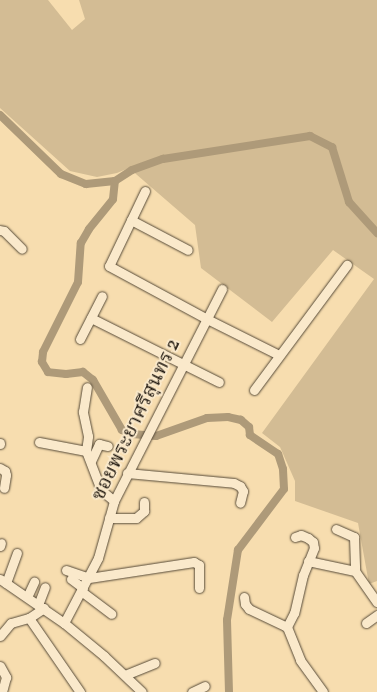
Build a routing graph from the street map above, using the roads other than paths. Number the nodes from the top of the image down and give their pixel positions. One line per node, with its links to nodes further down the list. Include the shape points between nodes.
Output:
1 (144, 191): 2 (street)
2 (131, 220): 5 (street); 10 (street, via 109,266)
3 (0, 230): 4 (street)
4 (22, 249)
5 (188, 250)
6 (347, 266): 12 (street)
7 (222, 289): 10 (street, ซอยพระยาศรีสุนทร 2)
8 (102, 296): 9 (street)
9 (92, 318): 11 (street); 13 (street)
10 (207, 319): 12 (street); 13 (street, ซอยพระยาศรีสุนทร 2)
11 (80, 339)
12 (279, 355): 16 (street)
13 (184, 364): 14 (street); 22 (street, ซอยพระยาศรีสุนทร 2)
14 (219, 382)
15 (87, 387): 19 (street, via 83,412 88,436)
16 (254, 390)
17 (39, 442): 19 (street)
18 (108, 446): 20 (street, via 99,444)
19 (86, 451): 20 (street)
20 (91, 460): 24 (street, via 101,490)
21 (0, 468): 23 (street, via 6,475)
22 (128, 473): 24 (street, ซอยพระยาศรีสุนทร 2); 26 (street, via 234,483 243,491)
23 (4, 488)
24 (114, 501): 27 (street, ซอยพระยาศรีสุนทร 2)
25 (144, 502): 27 (street, via 144,511 136,518)
26 (240, 503)
27 (109, 518): 34 (street, ซอยพระยาศรีสุนทร 2)
28 (336, 529): 33 (street, via 354,537)
29 (295, 537): 31 (street, via 301,535 313,542)
30 (17, 553): 36 (street)
31 (308, 561): 33 (street); 50 (street)
32 (66, 570): 34 (street)
33 (355, 571): 43 (street)
34 (89, 578): 39 (street, via 194,562 199,565); 40 (street, ซอยพระยาศรีสุนทร 2)
35 (71, 579): 40 (street)
36 (3, 581): 41 (street)
37 (34, 582): 41 (street)
38 (45, 587): 44 (street)
39 (198, 588)
40 (82, 589): 45 (street); 48 (street, ซอยพระยาศรีสุนทร 2)
41 (27, 597): 44 (street)
42 (244, 597): 50 (street, via 249,609)
43 (377, 602)
44 (41, 606): 47 (street); 48 (street)
45 (111, 614)
46 (377, 615): 49 (street)
47 (29, 618): 51 (street, via 11,623); 57 (street)
48 (64, 623): 54 (street)
49 (366, 623)
50 (287, 628): 60 (street, via 300,660)
51 (0, 636)
52 (155, 663): 54 (street)
53 (0, 666): 56 (street, via 6,677)
54 (125, 675): 58 (street)
55 (205, 686): 59 (street)
56 (2, 692)
57 (80, 692)
58 (142, 692)
59 (192, 692)
60 (323, 692)

